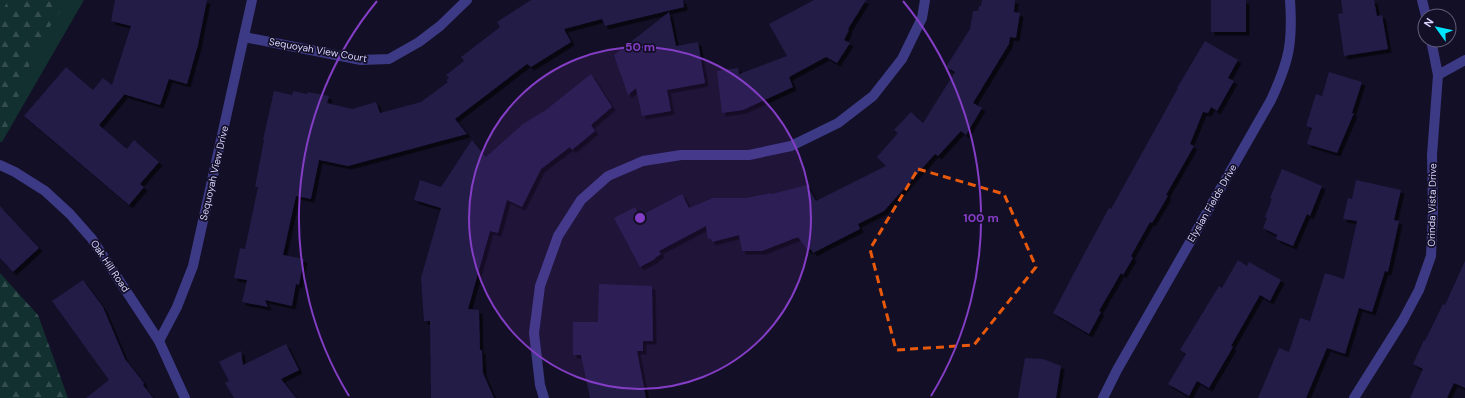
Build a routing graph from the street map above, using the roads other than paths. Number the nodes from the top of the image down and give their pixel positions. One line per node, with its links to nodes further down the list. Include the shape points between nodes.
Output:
1 (252, 0): 5 (street, Sequoyah View Drive)
2 (467, 0): 5 (street, Sequoyah View Court, via 419,42 389,59 361,60)
3 (925, 0): 12 (street, via 922,18 902,59 873,96 838,123 791,146 749,155 681,155 642,161 608,176 581,200 558,236 540,286 534,333)
4 (1290, 0): 13 (street, Elysian Fields Drive, via 1290,52 1283,75)
5 (244, 37): 10 (street, Sequoyah View Drive, via 193,266 177,307)
6 (1433, 48): 8 (street, Orinda Vista Drive)
7 (1465, 60): 8 (street)
8 (1438, 75): 14 (street, Orinda Vista Drive, via 1432,155 1431,256 1419,290 1403,320)
9 (0, 165): 10 (street, Oak Hill Road, via 45,191 92,238)
10 (159, 341): 11 (street, Oak Hill Road)
11 (185, 398)
12 (544, 398)
13 (1103, 398)
14 (1354, 398)

